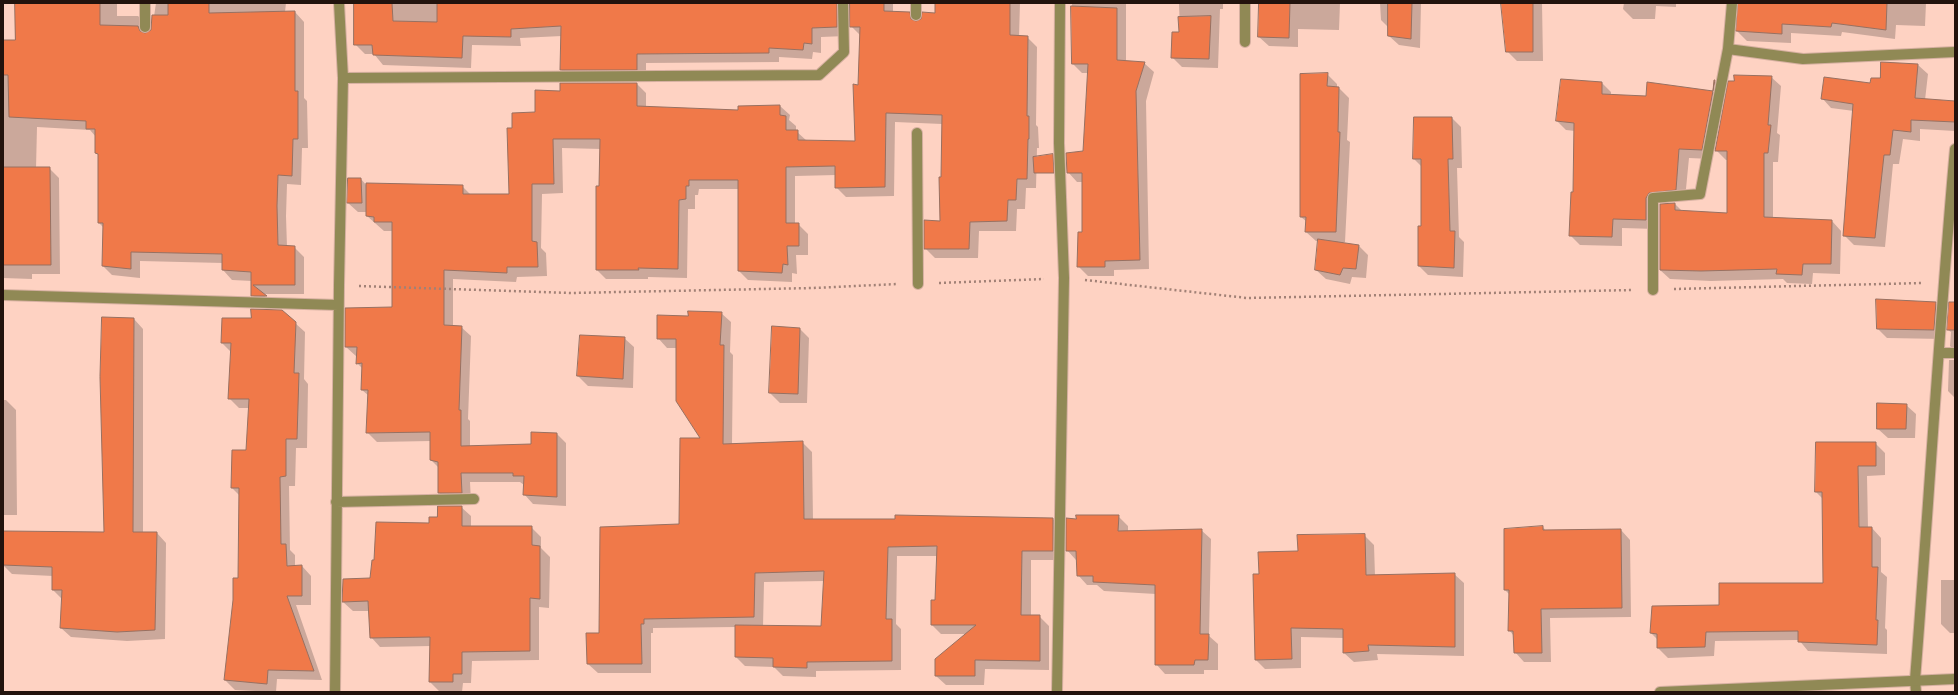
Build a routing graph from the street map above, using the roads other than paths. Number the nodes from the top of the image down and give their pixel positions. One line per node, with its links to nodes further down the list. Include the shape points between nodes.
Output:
1 (145, 3): 9 (street)
2 (339, 3): 13 (street)
3 (843, 3): 13 (street, via 844,52 819,74)
4 (916, 3): 8 (street)
5 (1060, 3): 27 (street, via 1059,143 1064,278)
6 (1245, 3): 10 (street)
7 (1732, 3): 11 (street)
8 (916, 15)
9 (145, 27)
10 (1245, 42)
11 (1728, 49): 12 (street, via 1802,59); 17 (street, via 1700,194 1653,198)
12 (1955, 52)
13 (343, 78): 19 (street)
14 (917, 133): 16 (street)
15 (1955, 148): 20 (street)
16 (918, 284)
17 (1653, 290)
18 (3, 296): 19 (street)
19 (338, 305): 23 (street)
20 (1939, 353): 21 (street); 25 (street)
21 (1955, 353)
22 (474, 499): 23 (street)
23 (336, 502): 26 (street)
24 (1955, 679): 25 (street)
25 (1915, 680): 28 (street); 29 (street)
26 (335, 692)
27 (1057, 692)
28 (1660, 692)
29 (1916, 692)

